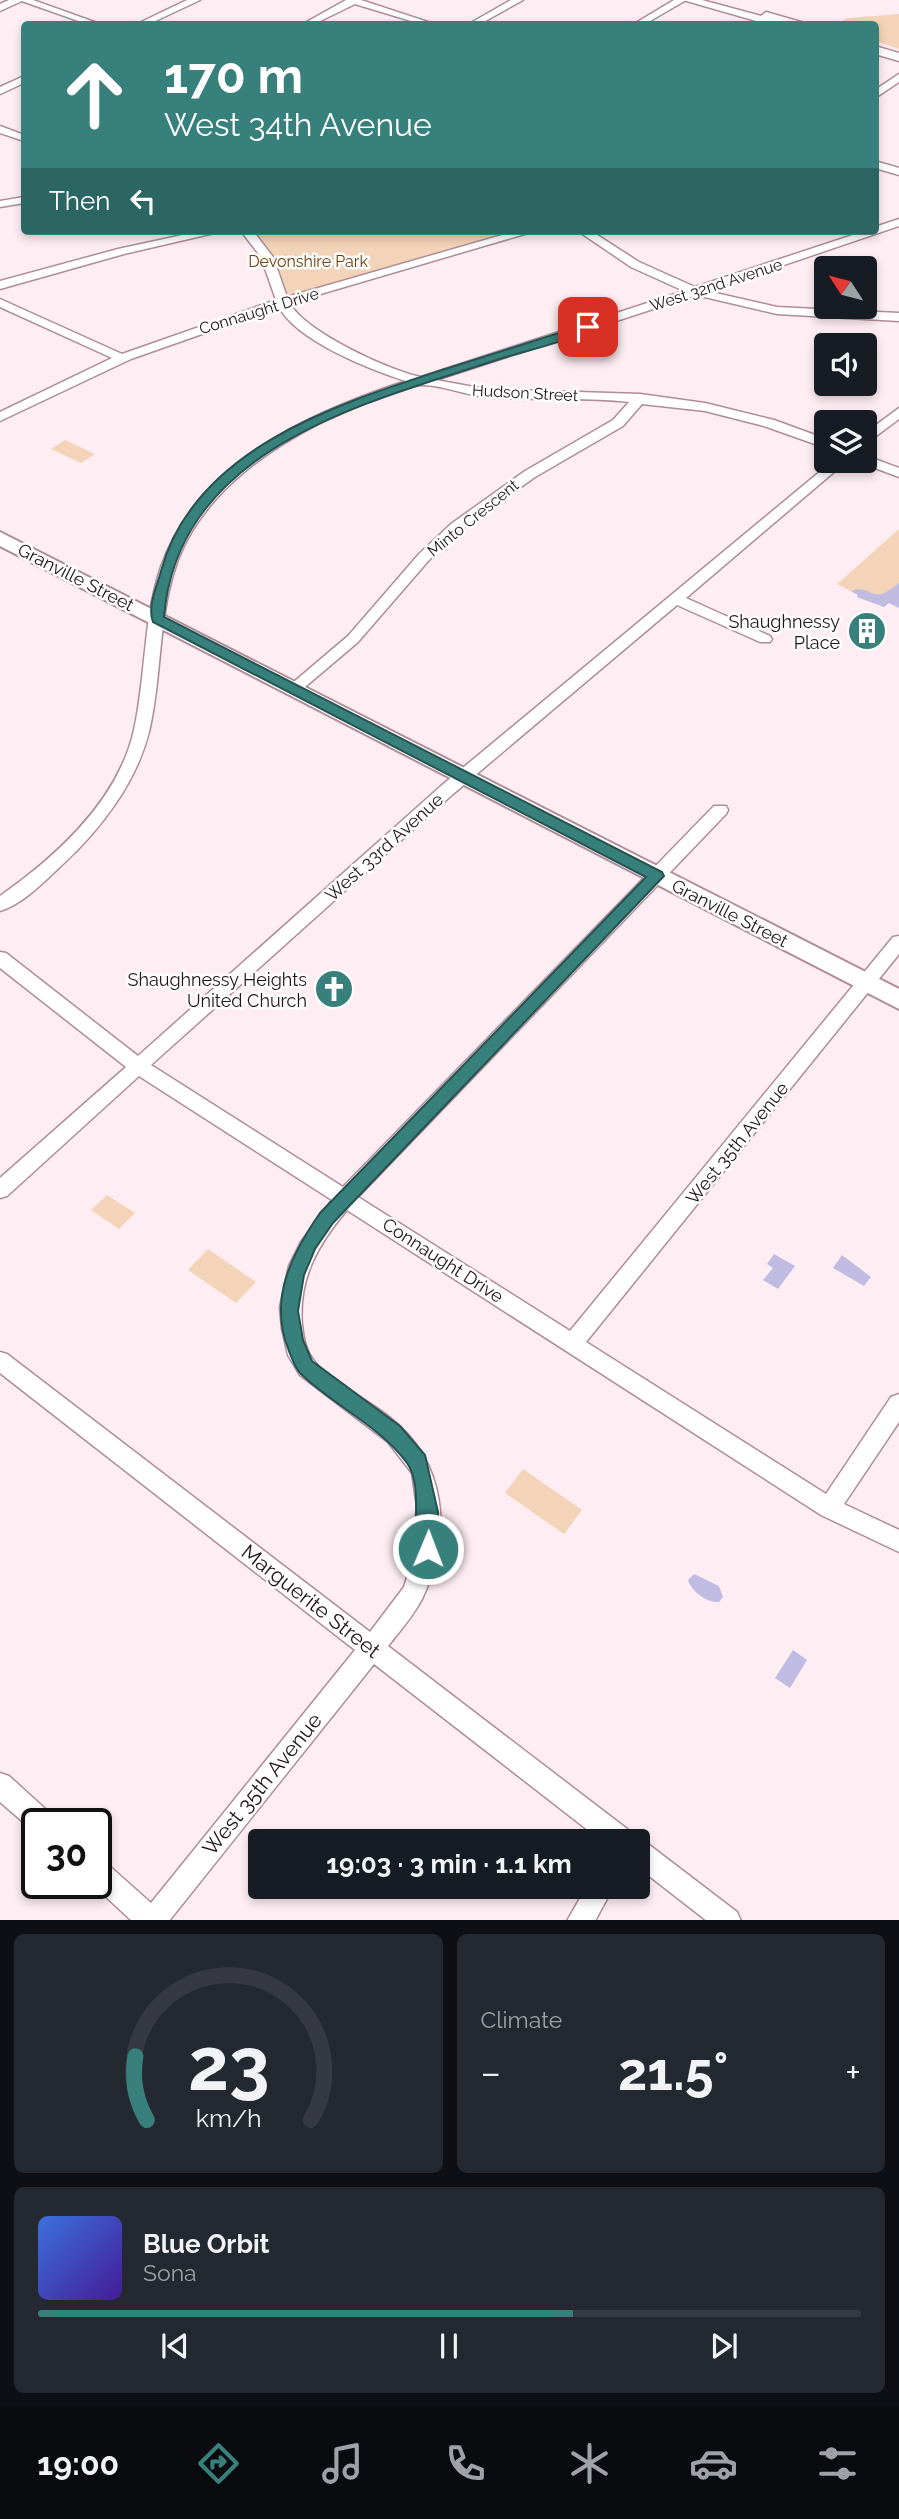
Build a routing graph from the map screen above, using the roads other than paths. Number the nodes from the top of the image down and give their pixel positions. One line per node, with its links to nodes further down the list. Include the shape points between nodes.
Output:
1 (18, 0): 9 (main road)
2 (24, 0): 10 (street)
3 (195, 0): 11 (street)
4 (354, 0): 12 (street); 13 (street)
5 (519, 0): 14 (street)
6 (681, 0): 15 (street)
7 (689, 0): 16 (main road)
8 (714, 0): 17 (main road)
9 (0, 8)
10 (86, 21)
11 (149, 21)
12 (314, 21)
13 (420, 21)
14 (480, 21)
15 (644, 21)
16 (767, 21)
17 (788, 21)
18 (879, 51): 19 (main road)
19 (899, 57)
20 (899, 77): 23 (street)
21 (21, 80): 22 (street)
22 (0, 91)
23 (879, 92)
24 (0, 129): 25 (street)
25 (21, 137)
26 (879, 165): 27 (street)
27 (899, 172)
28 (21, 200): 29 (street)
29 (0, 204)
30 (899, 222): 31 (street, West 32nd Avenue)
31 (879, 230)
32 (198, 235): 37 (street)
33 (250, 235): 40 (street, Hudson Street, via 267,257)
34 (515, 235): 40 (street, Connaught Drive)
35 (590, 235): 38 (street, via 636,267)
36 (865, 235): 38 (street, West 32nd Avenue)
37 (0, 285)
38 (696, 292): 41 (street, via 774,310); 43 (street, West 32nd Avenue)
39 (0, 303): 42 (street)
40 (283, 303): 42 (street, Connaught Drive); 43 (street, Hudson Street, via 315,335 337,348)
41 (899, 317)
42 (120, 358): 46 (street, Connaught Drive)
43 (423, 381): 44 (street, Hudson Street, via 485,393); 54 (street, West 32nd Avenue, via 315,420 266,448 224,480 181,535)
44 (640, 398): 48 (street, Hudson Street, via 715,409); 56 (street, Minto Crescent, via 618,422 530,474 456,527 353,639)
45 (899, 412): 47 (street)
46 (0, 417)
47 (877, 430)
48 (814, 440)
49 (877, 464): 51 (street)
50 (826, 473): 53 (street, West 33rd Avenue)
51 (899, 473)
52 (0, 538): 54 (highway, Granville Street)
53 (676, 599): 55 (street); 57 (street, West 33rd Avenue)
54 (158, 619): 56 (highway, Granville Street); 60 (street, West 32nd Avenue, via 141,734 123,777 92,826 34,881)
55 (765, 639)
56 (294, 689): 57 (highway, Granville Street)
57 (463, 776): 59 (highway, Granville Street); 65 (street, West 33rd Avenue)
58 (720, 810): 59 (street, West 35th Avenue)
59 (657, 876): 63 (highway, Granville Street); 67 (street, West 35th Avenue)
60 (0, 905)
61 (899, 942): 63 (street, West 35th Avenue)
62 (0, 958): 65 (street, Connaught Drive)
63 (867, 983): 64 (highway, Granville Street); 68 (street, West 35th Avenue)
64 (899, 1000)
65 (138, 1066): 66 (street, West 33rd Avenue); 67 (street, Connaught Drive)
66 (0, 1190)
67 (346, 1197): 68 (street, Connaught Drive); 73 (street, West 35th Avenue, via 326,1218 294,1275 289,1311 294,1340 305,1367 394,1433 418,1462 428,1512 428,1549 415,1589)
68 (573, 1343): 71 (street, Connaught Drive)
69 (0, 1361): 73 (street, Marguerite Street)
70 (899, 1404): 71 (street)
71 (829, 1508): 72 (street, Connaught Drive)
72 (899, 1541)
73 (371, 1648): 76 (street, Marguerite Street); 80 (street, West 35th Avenue)
74 (0, 1785): 75 (street)
75 (25, 1808)
76 (606, 1829)
77 (650, 1861): 82 (street)
78 (112, 1885): 80 (street)
79 (594, 1899): 81 (street)
80 (152, 1920)
81 (580, 1920)
82 (728, 1920)

